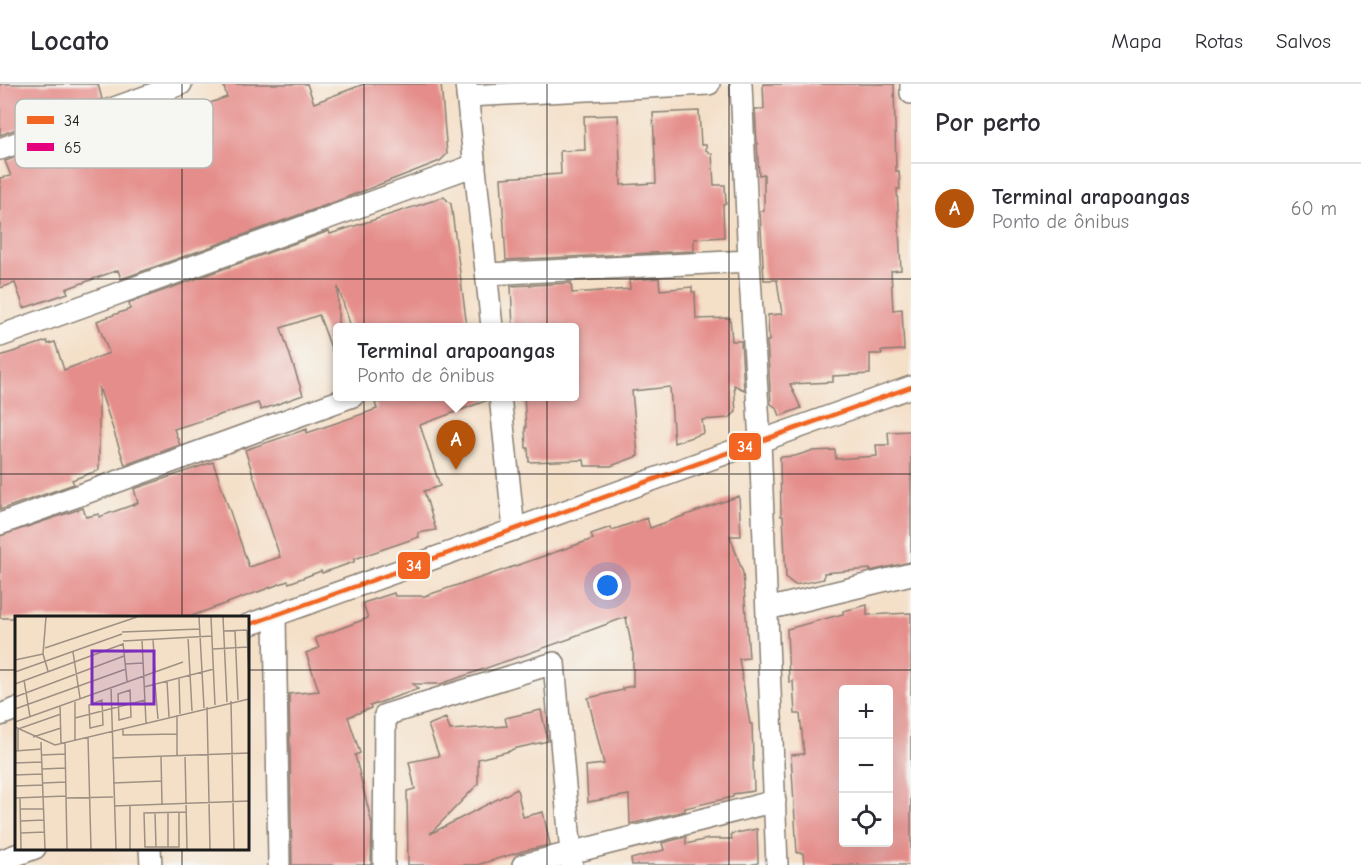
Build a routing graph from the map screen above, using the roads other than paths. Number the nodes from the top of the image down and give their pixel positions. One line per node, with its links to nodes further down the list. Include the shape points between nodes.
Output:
1 (181, 84): 7 (street)
2 (709, 84): 5 (street)
3 (741, 84): 11 (street)
4 (910, 84): 6 (street)
5 (467, 90): 10 (street)
6 (911, 93)
7 (139, 99)
8 (15, 144): 9 (street)
9 (0, 149)
10 (475, 165): 12 (street); 14 (street)
11 (749, 261): 12 (street); 18 (street)
12 (487, 274): 13 (street)
13 (492, 323)
14 (0, 336)
15 (911, 387): 18 (street)
16 (338, 401): 19 (street)
17 (501, 401): 20 (street)
18 (760, 441): 20 (street); 22 (street)
19 (0, 524)
20 (514, 530): 23 (street)
21 (911, 574): 22 (street)
22 (767, 609): 27 (street)
23 (275, 616): 24 (street); 33 (street)
24 (249, 626)
25 (15, 709): 26 (street)
26 (0, 714)
27 (775, 801): 30 (street); 36 (street)
28 (32, 850): 31 (street)
29 (150, 850): 32 (street)
30 (572, 859): 34 (street, via 554,663 385,716); 35 (street)
31 (0, 861)
32 (151, 865)
33 (279, 865)
34 (384, 865)
35 (523, 865)
36 (777, 865)

